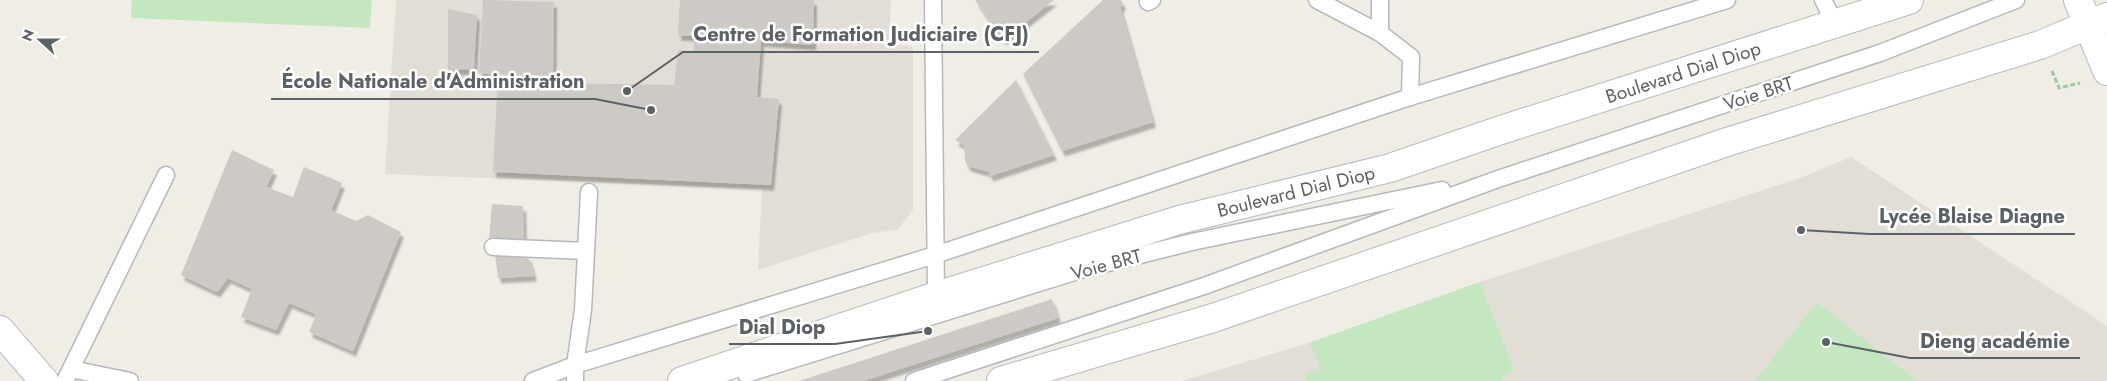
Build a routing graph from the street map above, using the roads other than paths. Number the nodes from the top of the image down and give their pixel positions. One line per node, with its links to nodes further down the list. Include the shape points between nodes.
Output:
1 (932, 0): 18 (lane)
2 (1317, 0): 10 (lane)
3 (1380, 0): 10 (lane)
4 (1727, 0): 12 (lane)
5 (1909, 0): 8 (main road, Boulevard Dial Diop)
6 (2016, 0): 14 (lane, Voie BRT, via 1880,53)
7 (2078, 0): 9 (main road)
8 (1829, 11): 19 (main road, Boulevard Dial Diop, via 1620,93 1390,168 1179,220)
9 (2098, 21): 11 (main road); 29 (main road, via 2040,45 1727,142 1213,318)
10 (1380, 33): 12 (lane, via 1411,56)
11 (2107, 71)
12 (1410, 98): 18 (lane)
13 (166, 175): 22 (lane)
14 (1498, 179): 27 (lane, Voie BRT, via 1192,242 1084,269); 28 (lane, Voie BRT, via 1195,289)
15 (589, 192): 17 (lane)
16 (493, 247): 17 (lane)
17 (586, 251): 21 (lane)
18 (935, 255): 19 (lane); 21 (lane)
19 (936, 296): 26 (main road, Boulevard Dial Diop)
20 (0, 330): 23 (main road)
21 (575, 373): 25 (lane)
22 (68, 375): 24 (lane)
23 (44, 381)
24 (130, 381)
25 (533, 381)
26 (682, 381)
27 (722, 381)
28 (914, 381)
29 (1000, 381)

